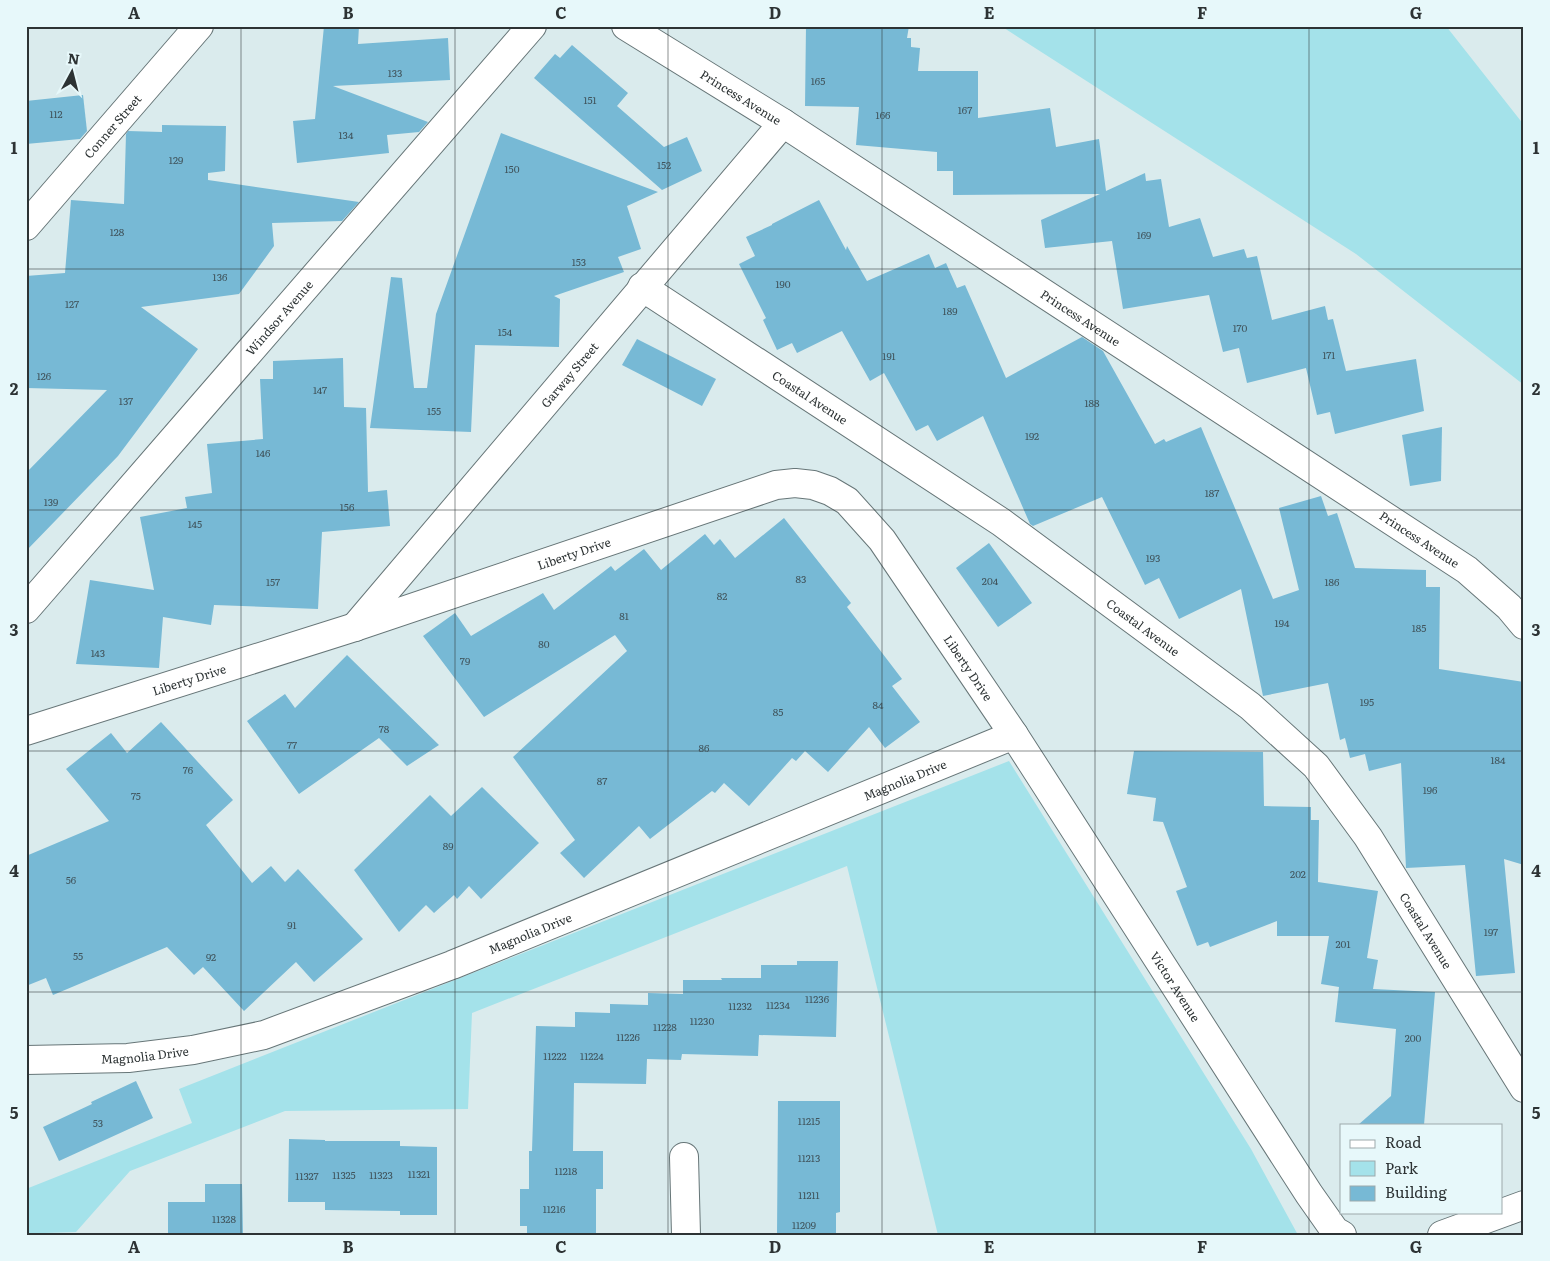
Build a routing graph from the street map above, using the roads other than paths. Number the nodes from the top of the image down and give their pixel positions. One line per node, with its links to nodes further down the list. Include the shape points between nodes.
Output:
1 (199, 26): 5 (street, Conner Street)
2 (532, 26): 7 (street, Windsor Avenue)
3 (626, 26): 4 (street, Princess Avenue)
4 (783, 123): 6 (street, Garway Street); 8 (street, Princess Avenue, via 1467,570 1509,607)
5 (26, 226)
6 (642, 287): 9 (street, Garway Street); 13 (street, Coastal Avenue, via 1001,522 1250,706 1316,766 1368,837)
7 (26, 609)
8 (1524, 625)
9 (355, 627): 10 (street, Liberty Drive); 11 (street, Liberty Drive, via 776,485 813,485 847,501 882,540)
10 (26, 731)
11 (1014, 735): 12 (street, Magnolia Drive, via 452,965 264,1035 193,1050 128,1058); 19 (street, Victor Avenue, via 1309,1194 1335,1231)
12 (26, 1060)
13 (1524, 1088)
14 (684, 1157): 18 (street)
15 (1524, 1205): 16 (street)
16 (1502, 1213)
17 (1499, 1214): 20 (street)
18 (686, 1235)
19 (1342, 1235)
20 (1442, 1235)

